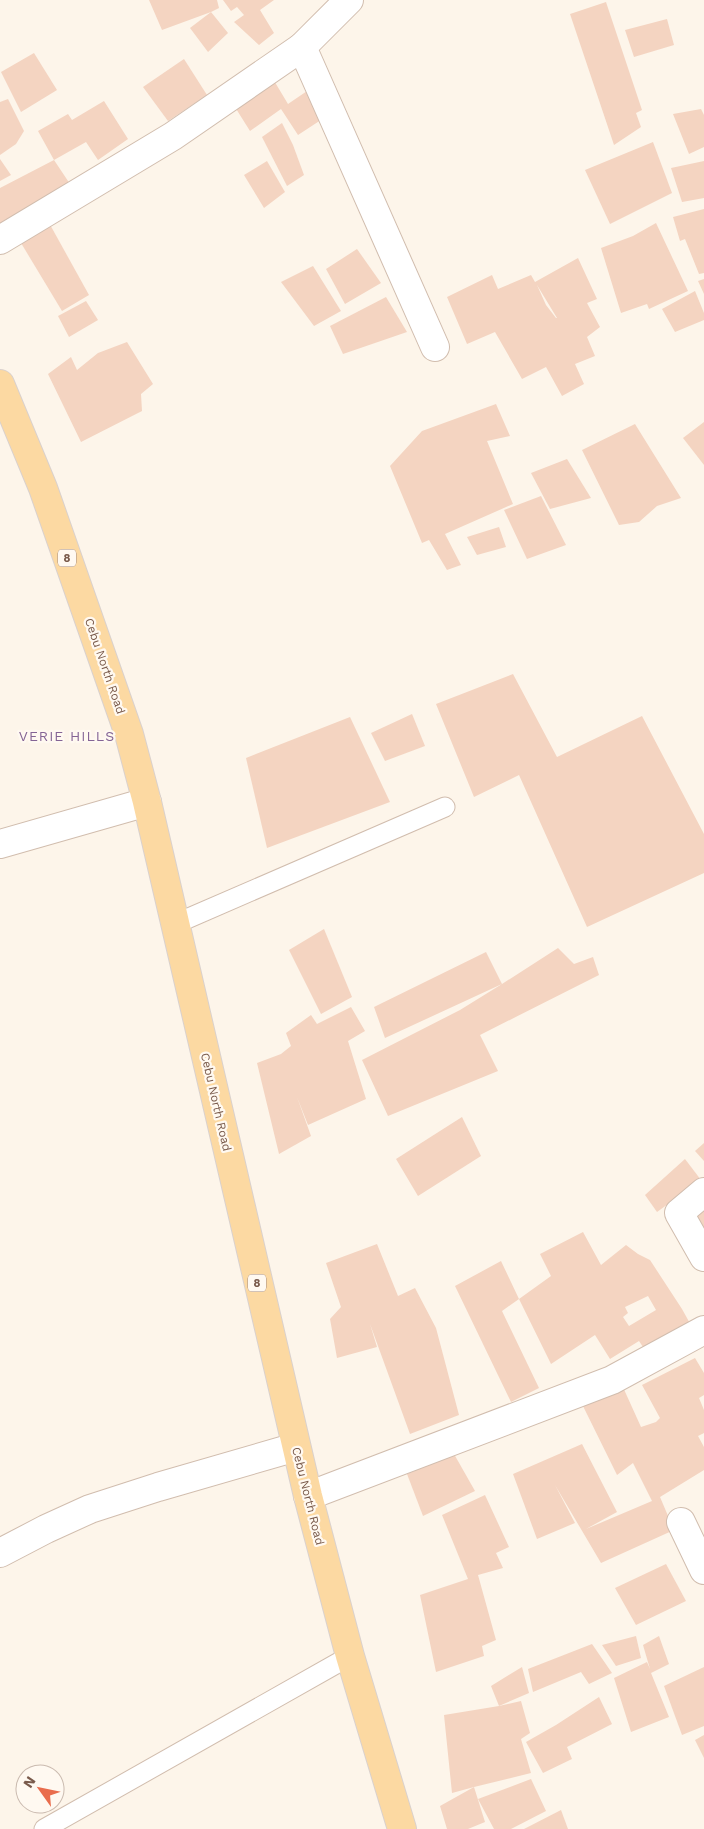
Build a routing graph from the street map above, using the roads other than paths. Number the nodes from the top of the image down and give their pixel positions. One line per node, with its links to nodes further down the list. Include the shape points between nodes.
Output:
1 (349, 0): 2 (street)
2 (302, 47): 3 (street, via 173,136); 4 (street)
3 (0, 240)
4 (435, 347)
5 (0, 384): 6 (main road, Cebu North Road / 8, via 43,488 129,734)
6 (147, 802): 8 (street); 9 (main road, Cebu North Road / 8)
7 (445, 806): 9 (lane)
8 (0, 844)
9 (175, 924): 13 (main road, Cebu North Road / 8)
10 (704, 1192): 11 (street, via 679,1213)
11 (704, 1257)
12 (704, 1330): 14 (street, via 612,1380)
13 (296, 1447): 14 (main road, Cebu North Road / 8); 16 (street, via 90,1509 46,1528)
14 (308, 1496): 18 (main road, Cebu North Road / 8)
15 (681, 1522): 17 (street)
16 (0, 1554)
17 (704, 1570)
18 (350, 1656): 19 (lane); 20 (main road, Cebu North Road / 8)
19 (44, 1829)
20 (402, 1829)

